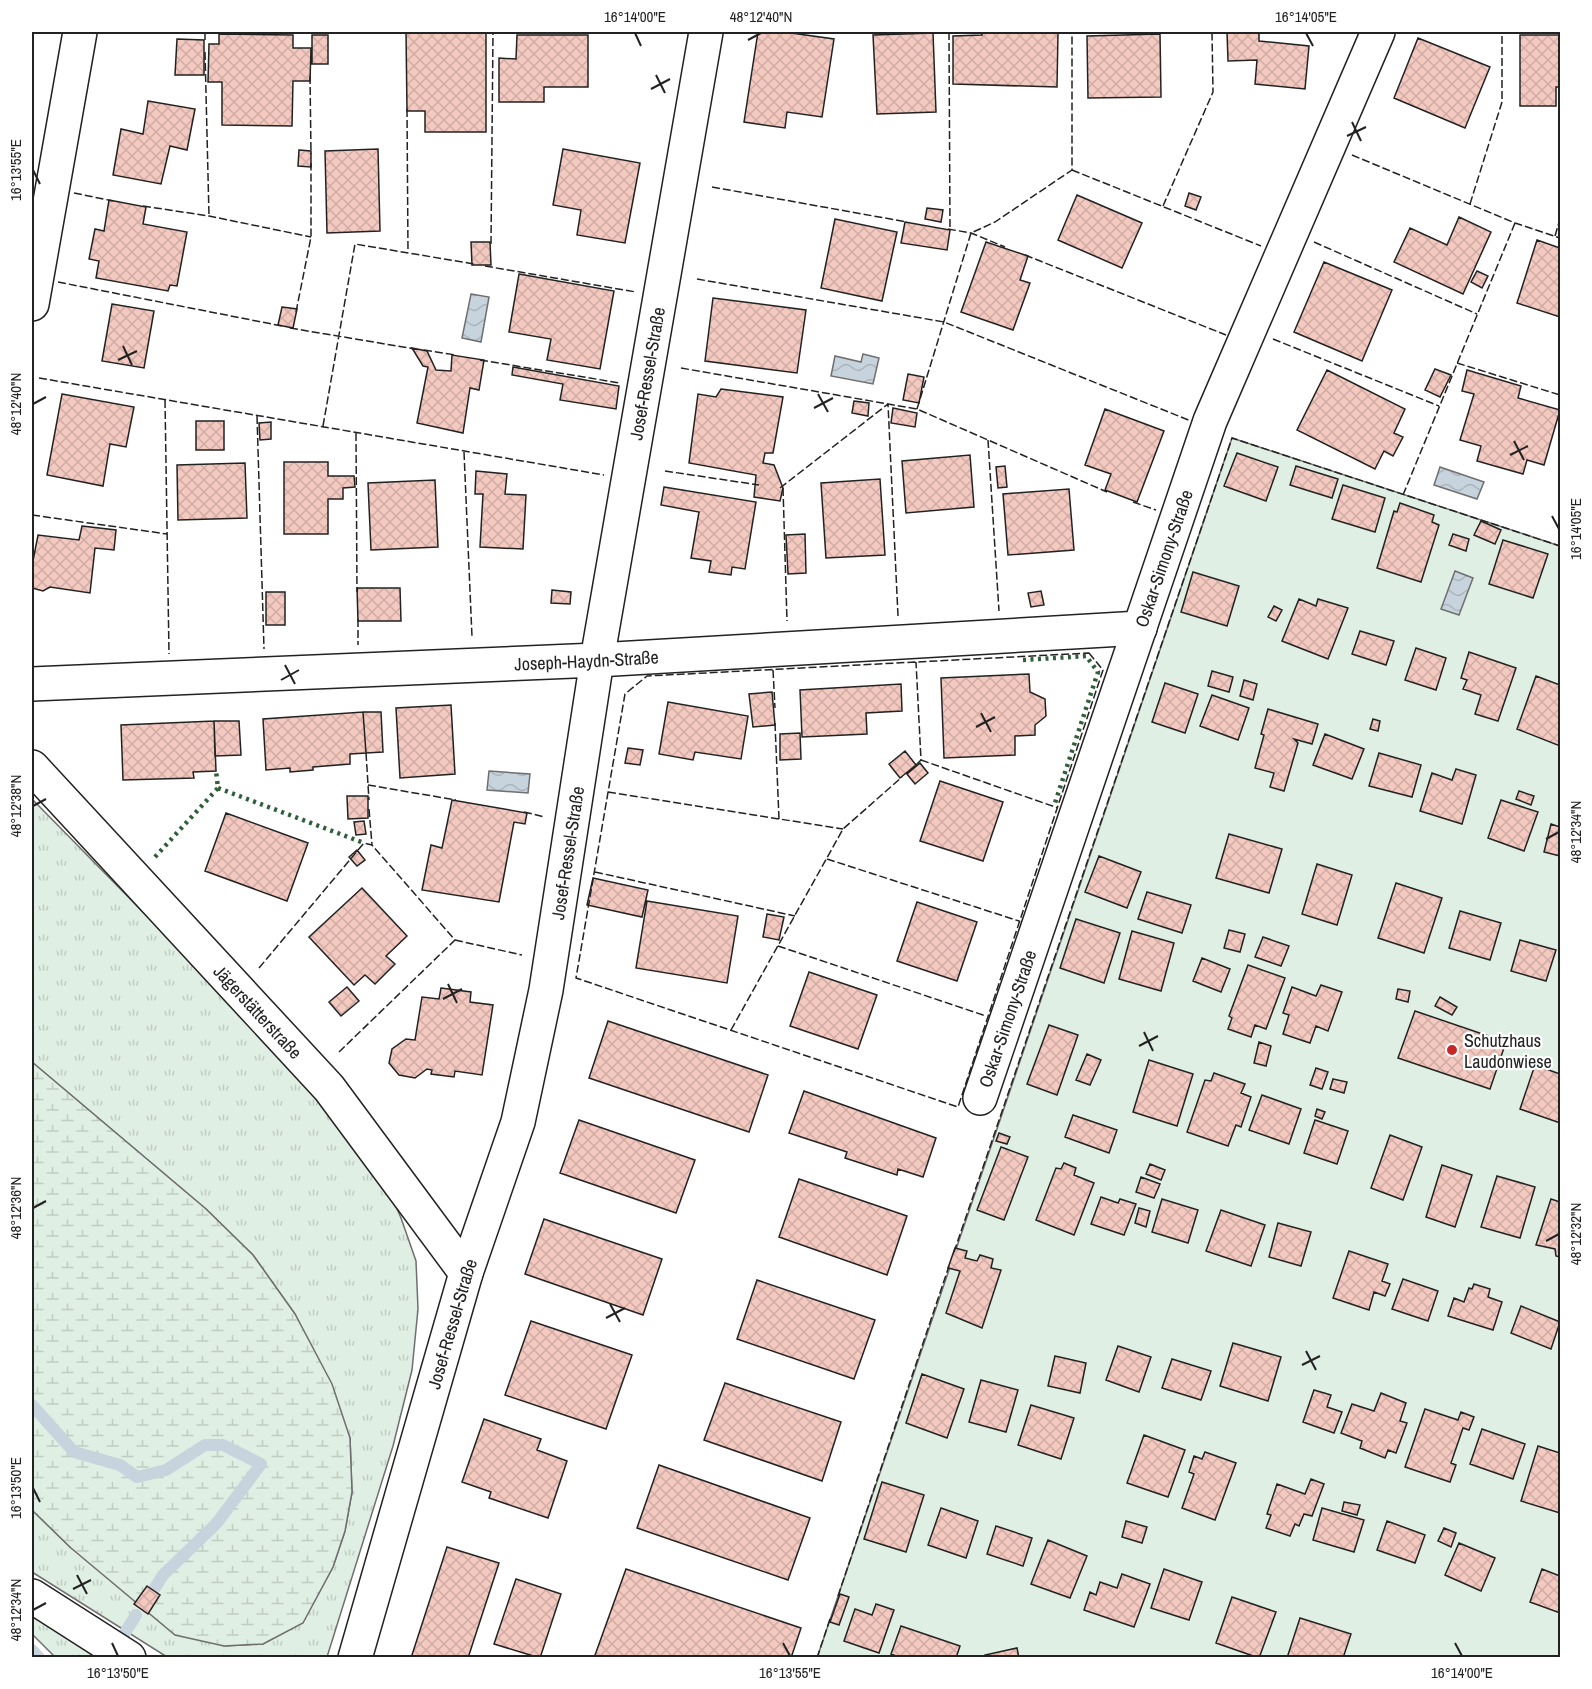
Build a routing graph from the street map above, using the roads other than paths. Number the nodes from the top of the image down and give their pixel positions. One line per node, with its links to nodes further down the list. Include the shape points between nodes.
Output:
1 (80, 32): 4 (street)
2 (706, 32): 6 (street, Josef-Ressel-Straße)
3 (1378, 32): 5 (street, Oskar-Simony-Straße, via 1210,421)
4 (32, 304)
5 (1140, 628): 6 (street, Joseph-Haydn-Straße); 9 (street, Oskar-Simony-Straße)
6 (597, 660): 7 (street, Joseph-Haydn-Straße); 10 (street, Josef-Ressel-Straße, via 546,990 519,1122)
7 (32, 684)
8 (32, 767): 10 (street, Jägerstätterstraße, via 329,1088)
9 (980, 1098)
10 (466, 1273): 13 (street, Josef-Ressel-Straße)
11 (32, 1596): 12 (street)
12 (118, 1650)
13 (355, 1658)

